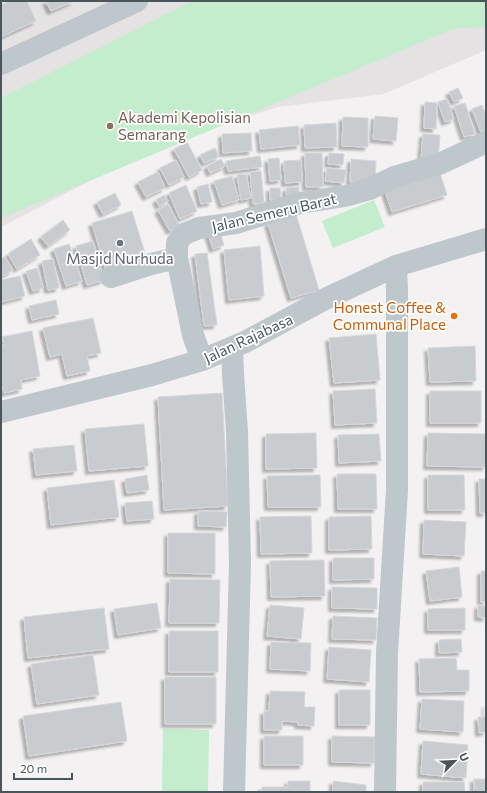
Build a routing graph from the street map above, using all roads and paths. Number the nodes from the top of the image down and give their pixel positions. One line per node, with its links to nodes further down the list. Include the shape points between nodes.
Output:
1 (137, 1): 2 (street)
2 (1, 64)
3 (486, 142): 5 (street, Jalan Semeru Barat, via 439,164 394,176 370,189 300,203 236,223 199,228 184,234 177,244)
4 (486, 239): 6 (street, Jalan Rajabasa)
5 (178, 258): 7 (street); 9 (street, Jalan Semeru Barat, via 193,334)
6 (396, 266): 8 (street, Jalan Rajabasa, via 323,300); 12 (street, via 396,490 387,653)
7 (111, 277)
8 (232, 348): 9 (street, Jalan Rajabasa); 11 (street, via 240,563)
9 (202, 360): 10 (street, Jalan Rajabasa)
10 (1, 412)
11 (234, 792)
12 (385, 792)

